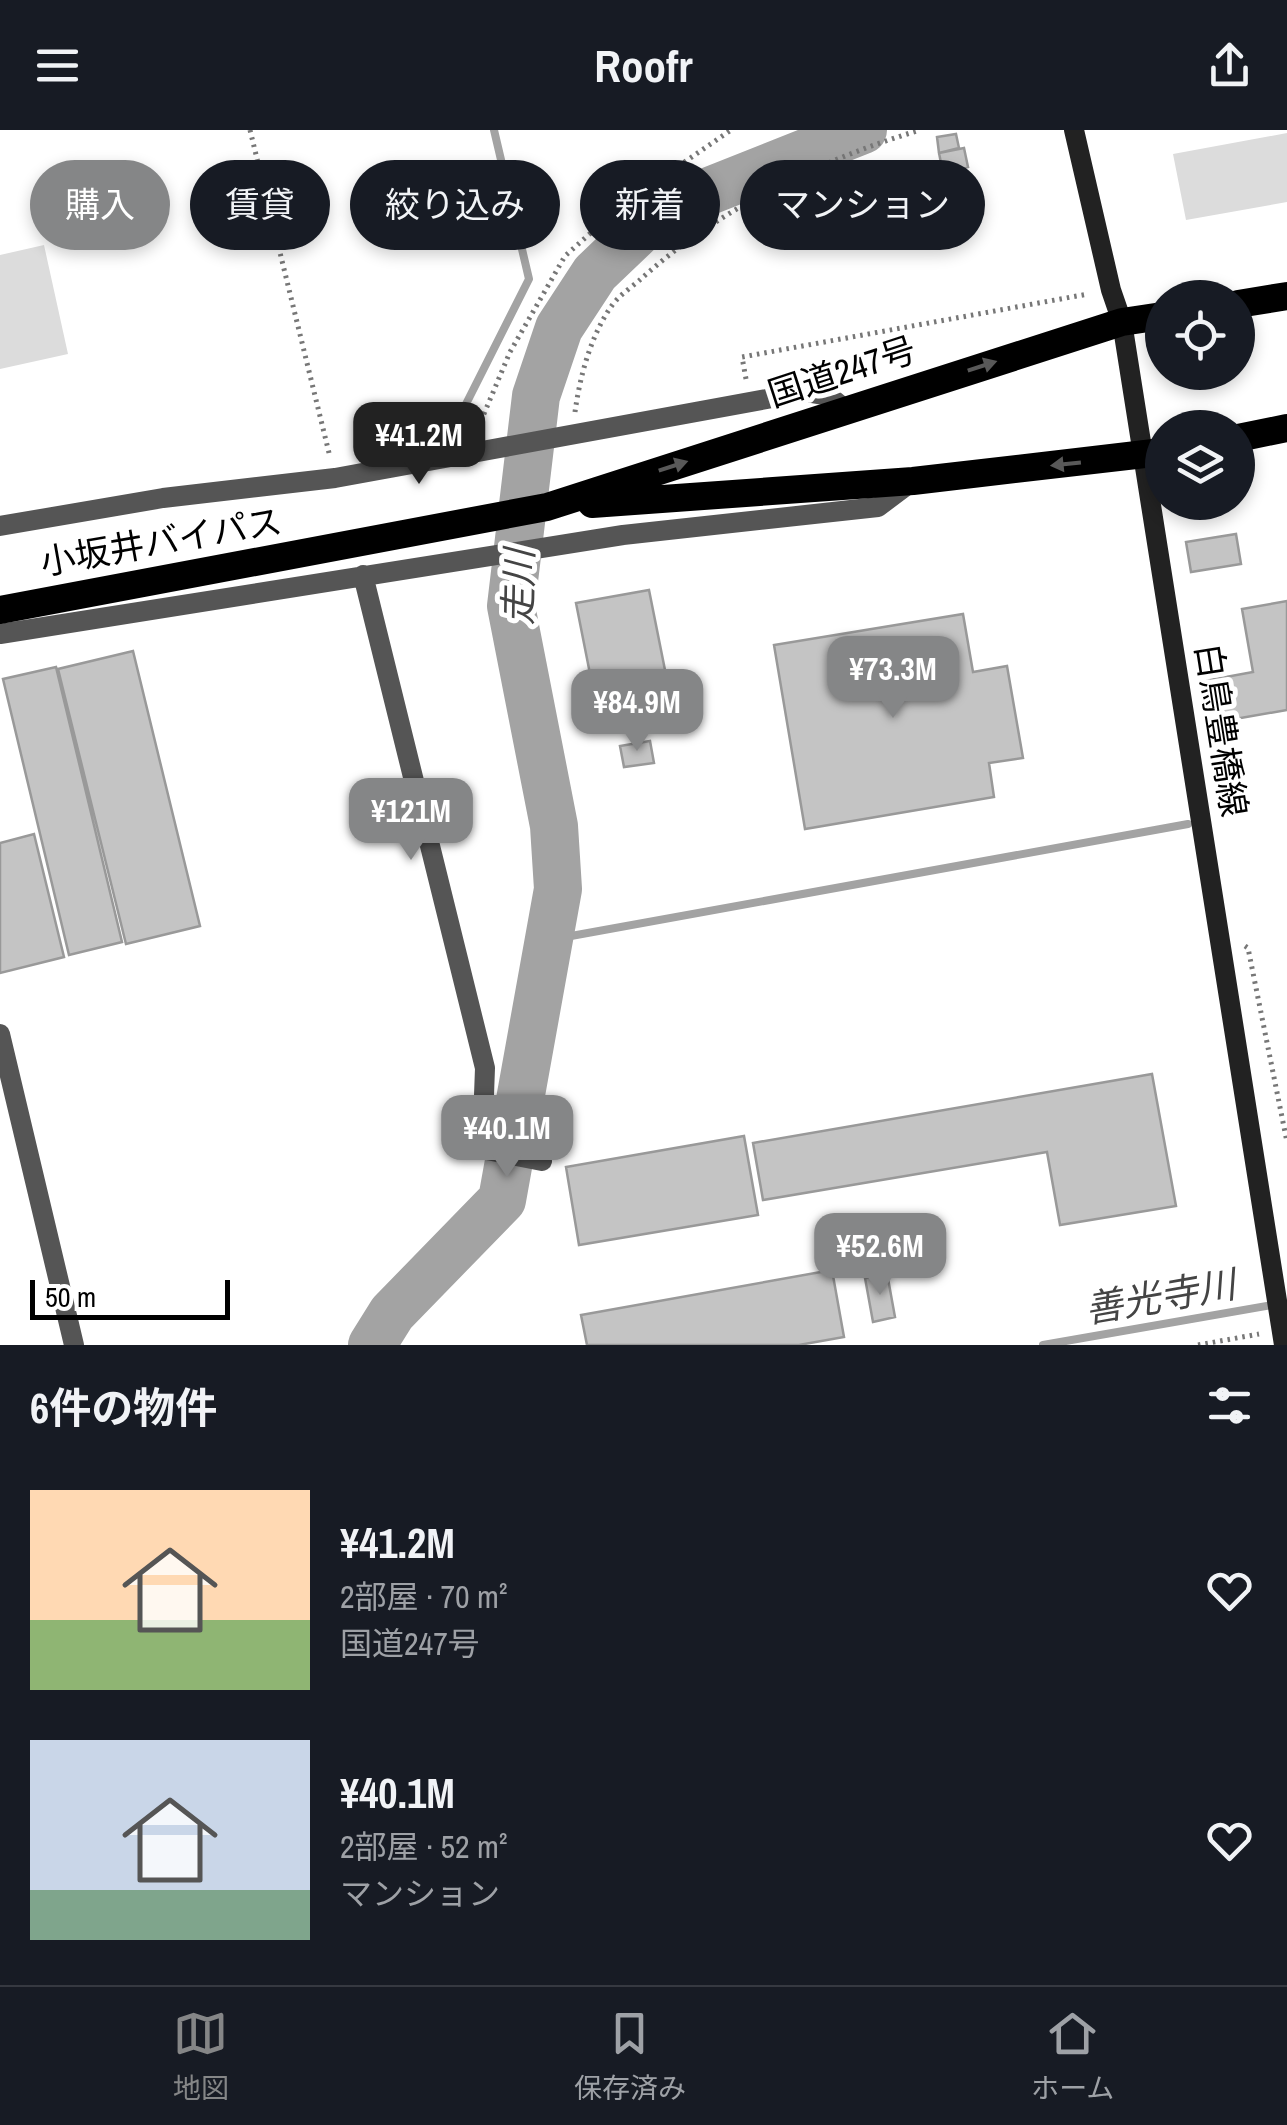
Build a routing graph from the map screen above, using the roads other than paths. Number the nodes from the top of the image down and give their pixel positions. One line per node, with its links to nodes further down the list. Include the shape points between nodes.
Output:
1 (1074, 130): 5 (main road, 白鳥豊橋線)
2 (1287, 296): 3 (highway)
3 (1255, 301)
4 (1145, 319): 5 (highway, 国道247号)
5 (1122, 322): 6 (highway, 国道247号, one-way to 5); 7 (main road, 白鳥豊橋線)
6 (845, 410): 12 (highway, 国道247号, one-way to 6); 14 (street, via 816,392 750,401 335,478)
7 (1145, 417)
8 (1287, 428): 9 (highway)
9 (1255, 435)
10 (1145, 455): 11 (highway, 国道247号, one-way to 11)
11 (914, 481): 12 (highway, 国道247号); 16 (street, via 878,507 623,534)
12 (547, 508): 15 (highway, 国道247号)
13 (1163, 520): 21 (main road, 白鳥豊橋線)
14 (0, 526)
15 (394, 538): 17 (highway, 小坂井バイパス)
16 (364, 575): 18 (street); 20 (street, via 485,1068 482,1149)
17 (0, 610)
18 (0, 634)
19 (0, 1034): 22 (street)
20 (542, 1161)
21 (1279, 1338)
22 (74, 1345)

